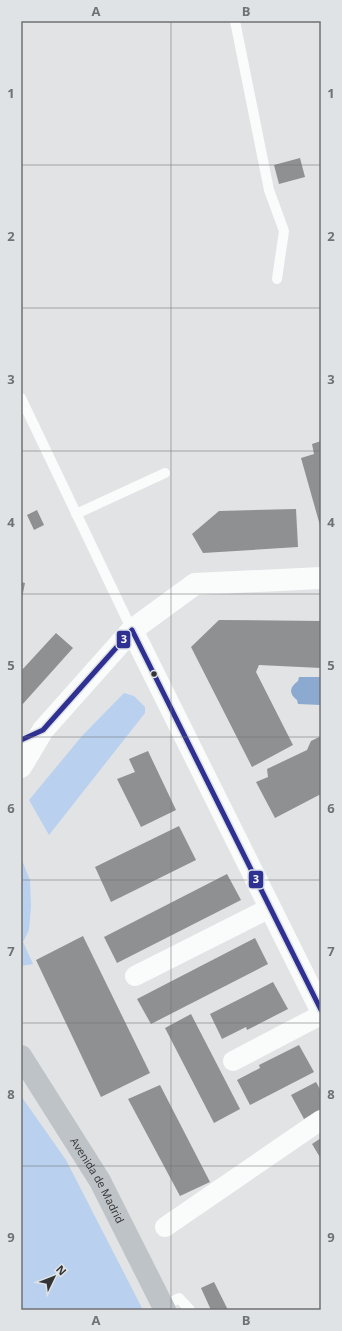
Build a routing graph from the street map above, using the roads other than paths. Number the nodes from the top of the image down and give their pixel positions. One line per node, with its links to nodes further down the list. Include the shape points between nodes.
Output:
1 (235, 21): 2 (lane, via 269,190 284,231)
2 (277, 279)
3 (21, 398): 5 (lane)
4 (164, 474): 5 (lane)
5 (76, 514): 7 (lane)
6 (321, 578): 7 (street, via 195,584)
7 (132, 630): 8 (street); 11 (street)
8 (43, 730): 9 (street); 10 (street)
9 (21, 740)
10 (21, 767)
11 (270, 908): 12 (street); 13 (street)
12 (135, 976)
13 (321, 1010)
14 (321, 1015): 16 (street)
15 (21, 1056): 19 (highway, Avenida de Madrid, via 100,1181)
16 (233, 1061)
17 (321, 1120): 18 (street)
18 (165, 1227)
19 (165, 1308): 20 (lane, via 179,1298)
20 (190, 1310)

